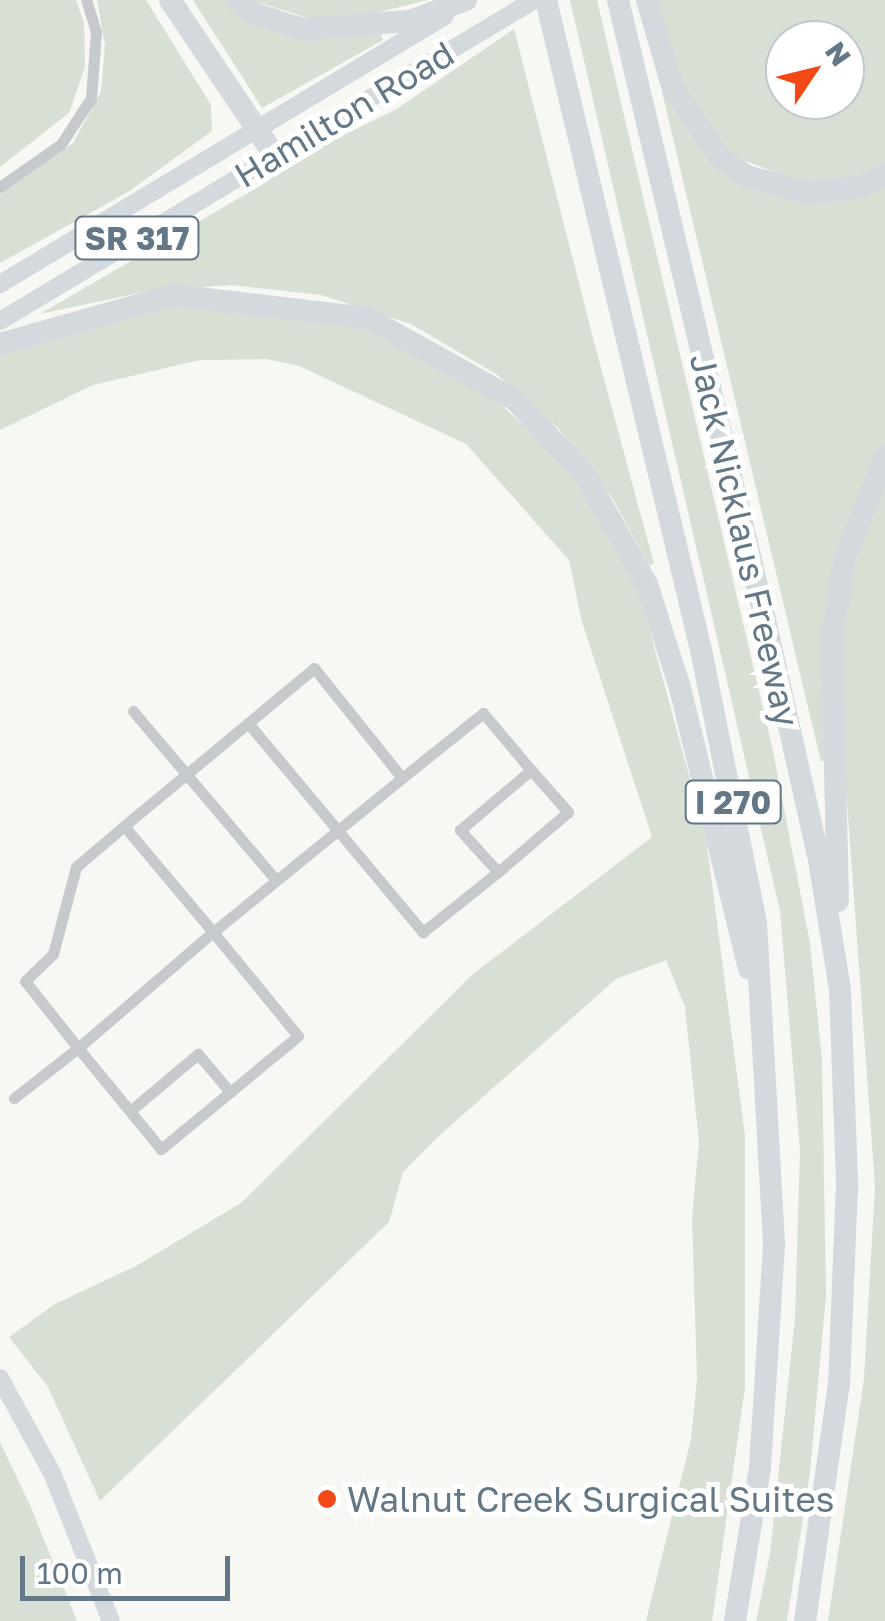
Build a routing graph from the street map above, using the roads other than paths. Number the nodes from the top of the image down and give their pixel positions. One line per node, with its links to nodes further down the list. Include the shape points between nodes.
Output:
1 (86, 0): 12 (street, via 98,70 78,124)
2 (170, 0): 9 (highway)
3 (236, 0): 4 (highway, via 253,14 318,29 410,20)
4 (468, 0): 9 (main road, Hamilton Road / SR 317)
5 (532, 0): 10 (main road, Hamilton Road / SR 317); 15 (highway)
6 (546, 0): 15 (highway, Jack Nicklaus Freeway / I 270)
7 (618, 0): 28 (highway, Jack Nicklaus Freeway / I 270, via 819,860)
8 (646, 0): 11 (highway, via 673,89 720,158 747,176 807,193 859,187)
9 (257, 130): 10 (highway); 13 (main road, Hamilton Road / SR 317)
10 (274, 155): 14 (main road, Hamilton Road / SR 317)
11 (885, 175)
12 (0, 187)
13 (0, 284)
14 (0, 321)
15 (623, 323): 29 (highway, Jack Nicklaus Freeway / I 270, via 739,829 756,922)
16 (0, 344): 29 (highway, via 172,295 368,318 515,400 586,475 647,584 680,688)
17 (885, 457): 28 (highway, via 845,558 832,637)
18 (133, 711): 21 (street)
19 (248, 723): 21 (street); 22 (street, via 314,668); 24 (street)
20 (531, 770): 22 (street, via 482,713); 25 (street, via 568,812); 25 (street, via 460,830)
21 (186, 774): 23 (street); 26 (street)
22 (402, 778): 24 (street)
23 (124, 826): 27 (street); 30 (street, via 76,867 53,954 26,981)
24 (336, 827): 25 (street, via 423,932); 26 (street)
25 (498, 872)
26 (275, 879): 27 (street)
27 (213, 932): 30 (street); 31 (street, via 298,1036)
28 (840, 990): 37 (highway, Jack Nicklaus Freeway / I 270, via 847,1185 839,1384)
29 (761, 1012): 36 (highway, Jack Nicklaus Freeway / I 270, via 774,1245 760,1468)
30 (78, 1048): 32 (street); 33 (street)
31 (230, 1092): 33 (street, via 198,1054); 33 (street, via 161,1148)
32 (14, 1098)
33 (130, 1110)
34 (0, 1378): 35 (main road, via 52,1474)
35 (111, 1621)
36 (734, 1621)
37 (805, 1621)

